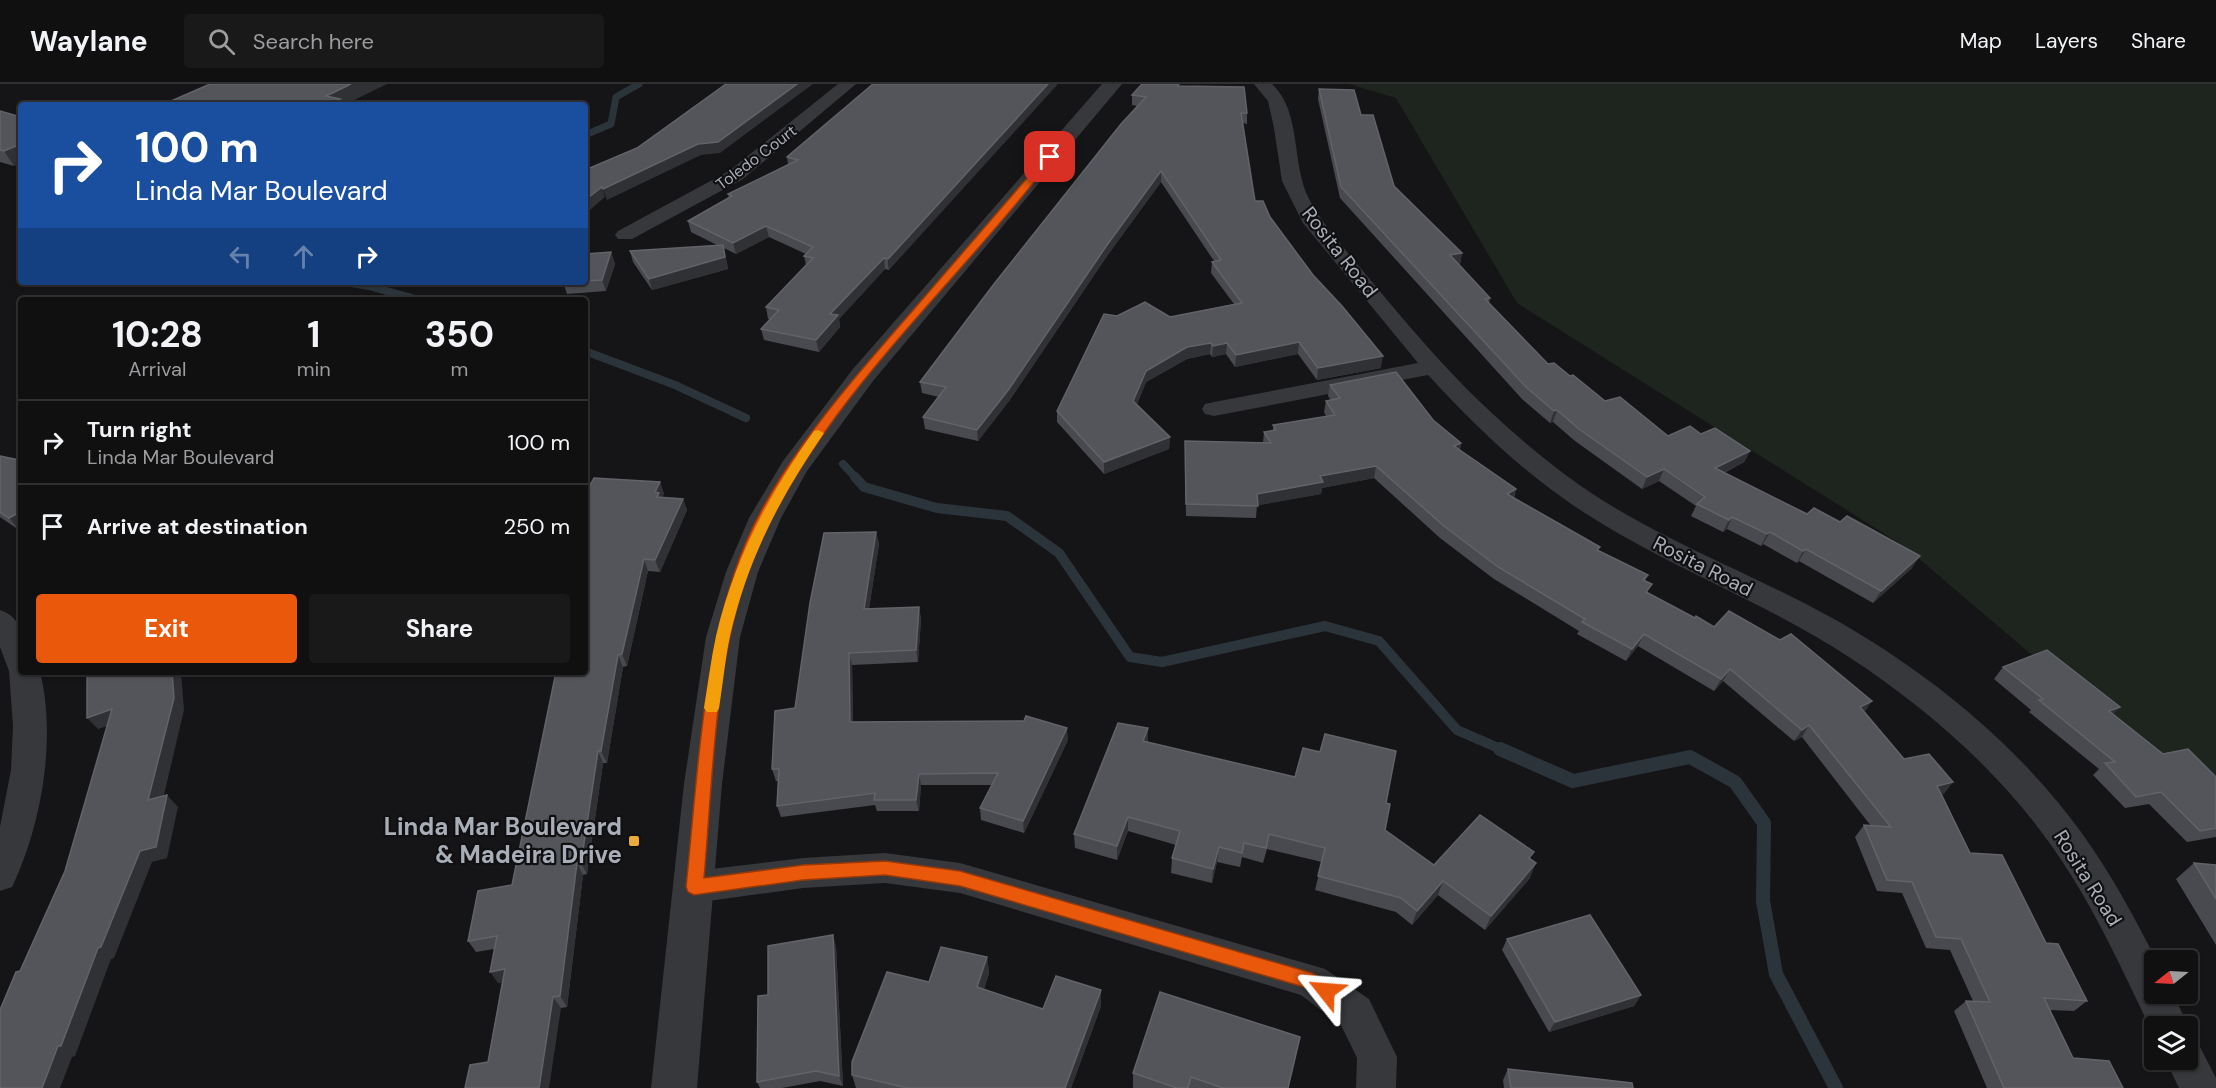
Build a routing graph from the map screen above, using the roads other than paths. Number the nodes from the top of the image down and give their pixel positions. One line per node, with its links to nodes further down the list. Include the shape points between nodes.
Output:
1 (848, 84): 4 (street, Toledo Court, via 736,175)
2 (1112, 84): 11 (street, via 862,375 794,468 765,518 742,572 723,637 711,711)
3 (1264, 85): 5 (street, Rosita Road, via 1277,102 1291,180 1299,200 1313,223)
4 (625, 235)
5 (1434, 367): 6 (street); 12 (street, Rosita Road, via 1492,428 1576,495 1631,529 1825,628 1895,672 1959,722 2016,778 2068,841 2114,915)
6 (1214, 409)
7 (0, 621): 8 (street)
8 (18, 656)
9 (24, 675): 10 (street, via 30,730 27,787)
10 (0, 876)
11 (694, 887): 14 (street); 15 (street, via 803,873 885,868 960,878 1312,981 1355,1012 1377,1057)
12 (2164, 1016)
13 (2191, 1070): 16 (street)
14 (674, 1088)
15 (1376, 1088)
16 (2200, 1088)

